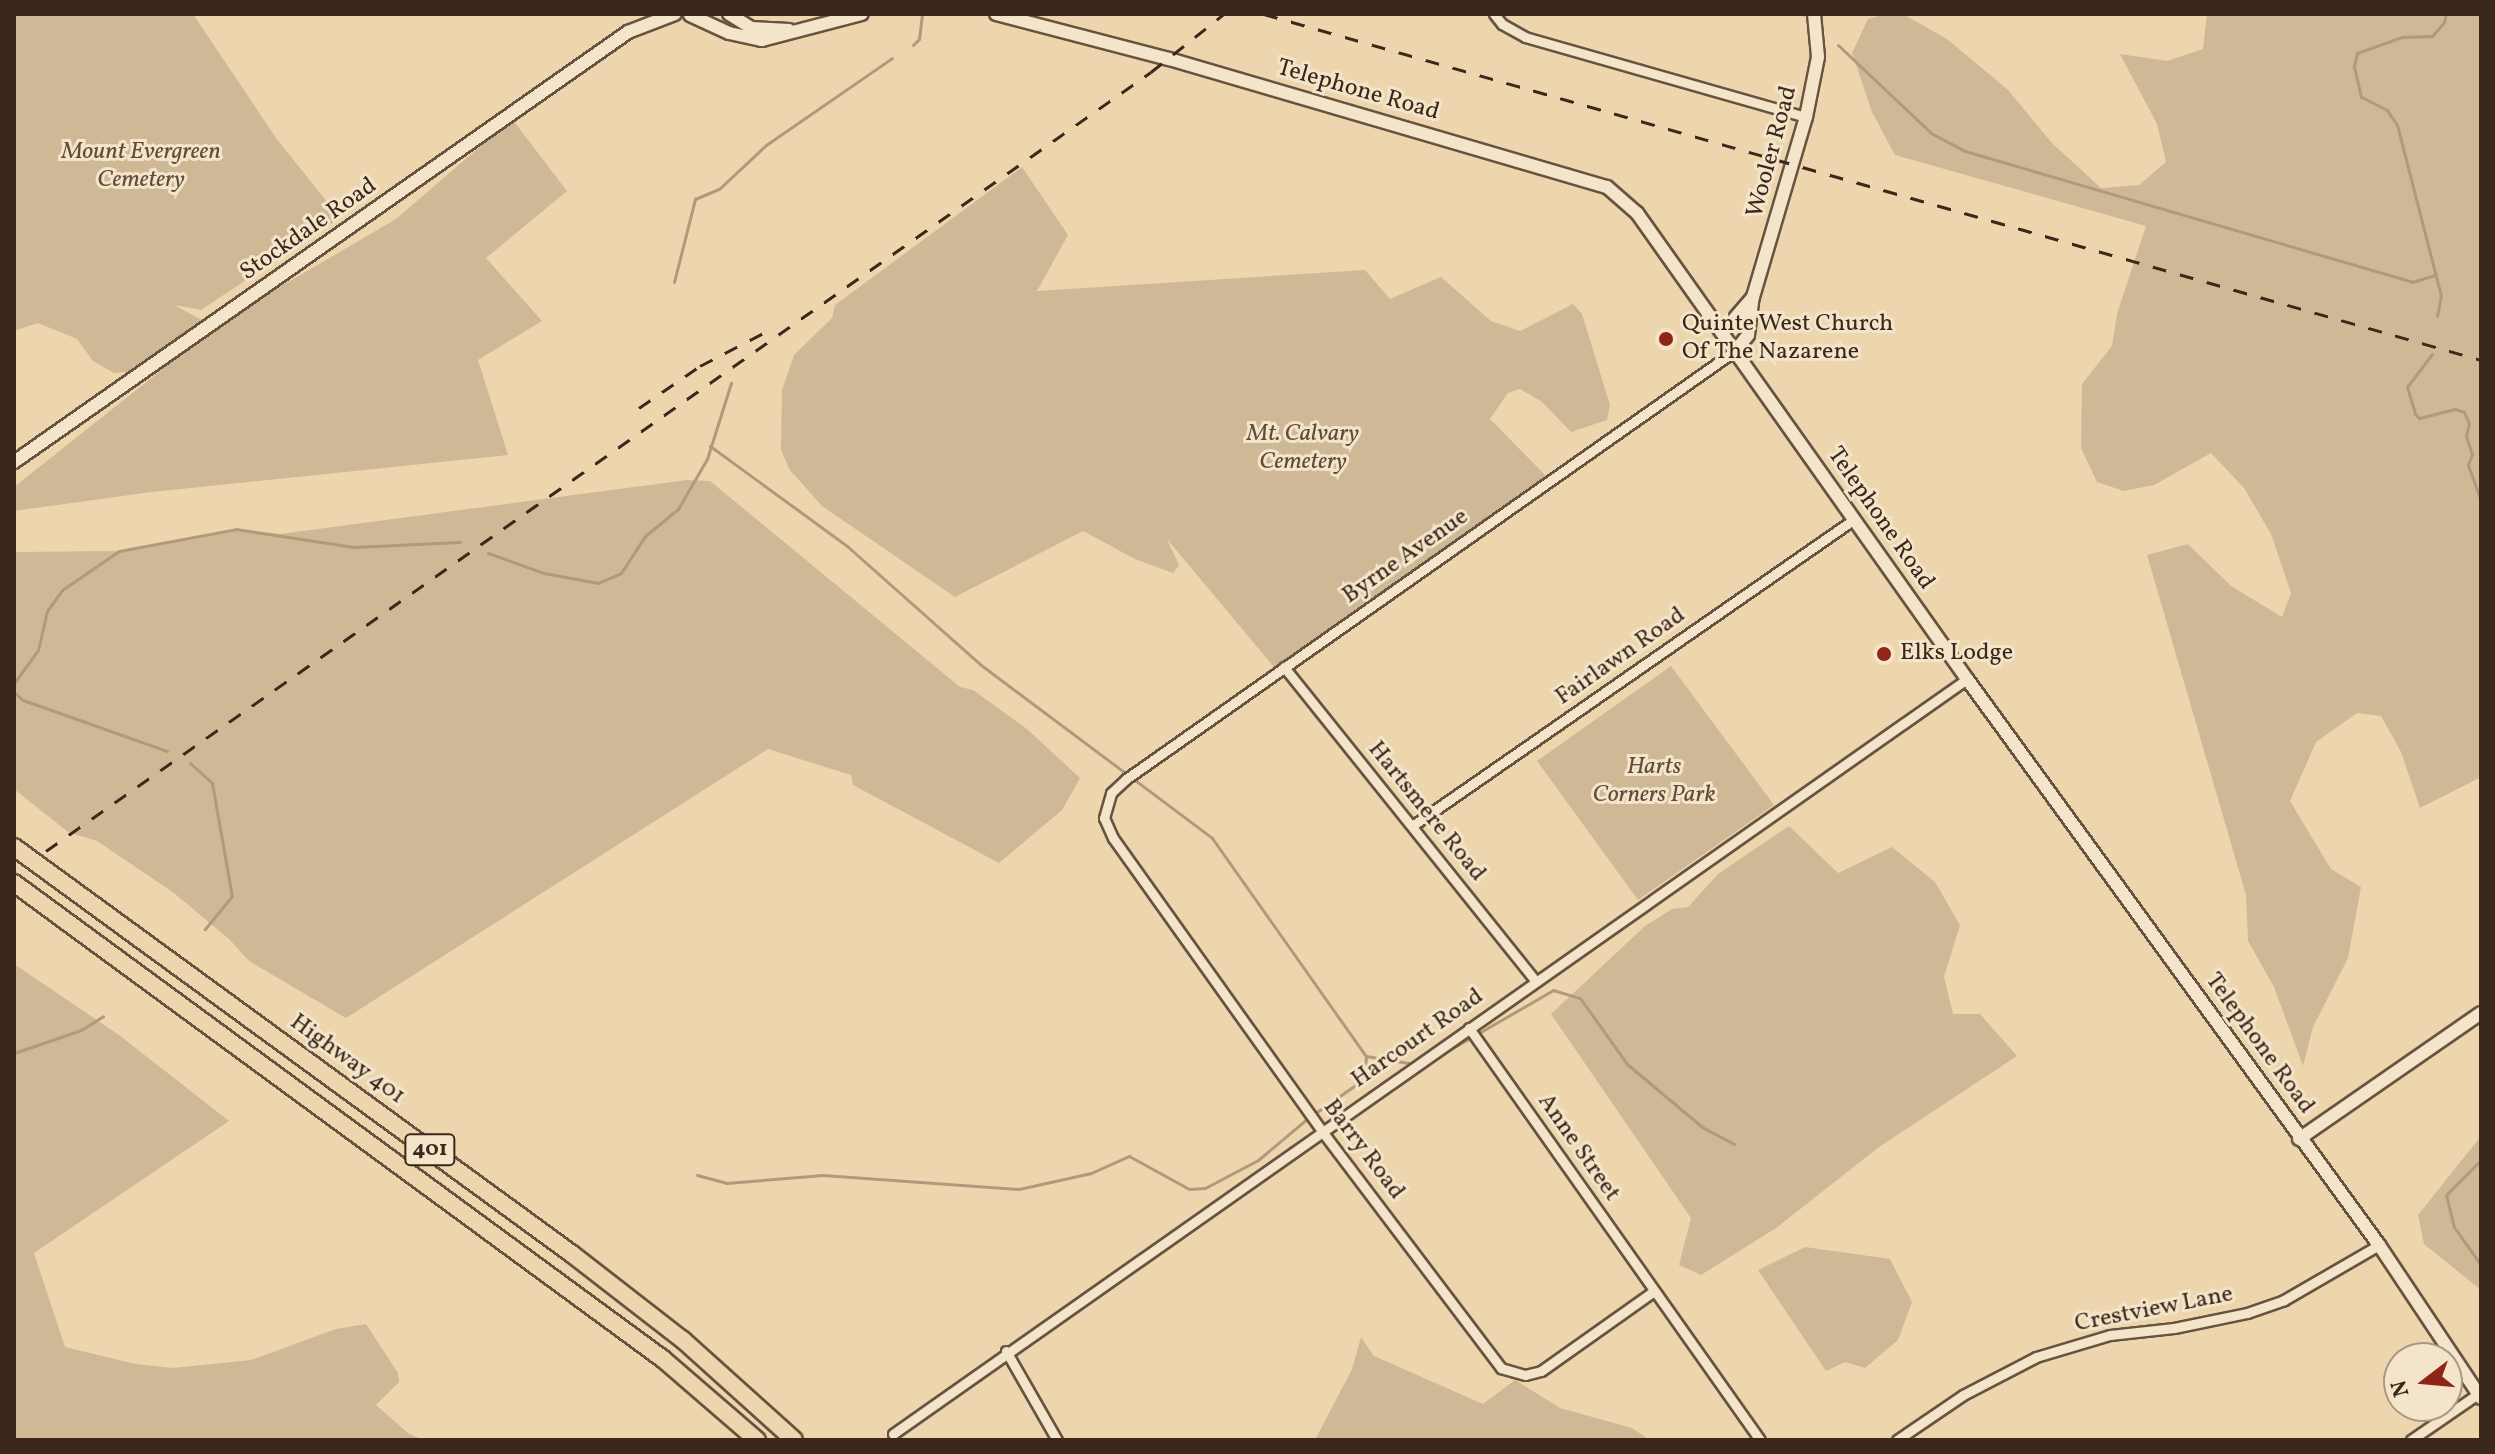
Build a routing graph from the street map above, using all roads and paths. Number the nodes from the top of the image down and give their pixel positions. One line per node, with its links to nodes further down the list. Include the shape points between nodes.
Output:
1 (641, 14): 11 (street, Stockdale Road)
2 (678, 14): 9 (street); 11 (street, Stockdale Road)
3 (697, 14): 9 (street)
4 (729, 14): 10 (street, via 751,28)
5 (862, 14): 10 (street)
6 (996, 14): 14 (street, Telephone Road, via 1607,187 1637,213)
7 (1494, 14): 12 (street, via 1525,37)
8 (1814, 14): 12 (street, Wooler Road, via 1818,57)
9 (690, 15): 10 (street, via 753,40)
10 (804, 30)
11 (628, 32): 16 (street, Stockdale Road)
12 (1806, 117): 13 (street, Wooler Road)
13 (1753, 297): 14 (street, Wooler Road); 15 (street, Wooler Road, via 1748,335)
14 (1723, 332): 15 (street, Telephone Road)
15 (1736, 350): 17 (street, Telephone Road); 18 (street, Byrne Avenue)
16 (14, 462)
17 (1853, 520): 19 (street, Telephone Road); 21 (street, Fairlawn Road)
18 (1284, 667): 20 (street, Byrne Avenue, via 1126,779); 21 (street, Hartsmere Road)
19 (1967, 679): 24 (street, Harcourt Road); 28 (street, Telephone Road)
20 (1106, 803): 27 (street, Barry Road, via 1104,818 1113,838)
21 (1412, 826): 24 (street, Hartsmere Road)
22 (14, 847): 35 (highway, Highway 401 / 401, via 572,1254 683,1340)
23 (14, 883): 34 (highway, 401, via 663,1359)
24 (1536, 981): 26 (street, Harcourt Road)
25 (2481, 1013): 28 (street)
26 (1469, 1028): 27 (street, Harcourt Road); 30 (street, Anne Street)
27 (1322, 1131): 30 (street, Barry Road, via 1490,1357 1512,1374 1541,1371); 31 (street, Harcourt Road)
28 (2299, 1139): 29 (street, Telephone Road)
29 (2379, 1245): 32 (street, Telephone Road); 38 (street, Crestview Lane, via 2284,1300 2247,1313 2110,1335 2036,1357 1963,1395)
30 (1654, 1291): 37 (street)
31 (1006, 1351): 33 (street, Harcourt Road); 36 (street)
32 (2480, 1396): 39 (street)
33 (893, 1434)
34 (757, 1440)
35 (794, 1440)
36 (1057, 1440)
37 (1760, 1440)
38 (1897, 1440)
39 (2411, 1440)

